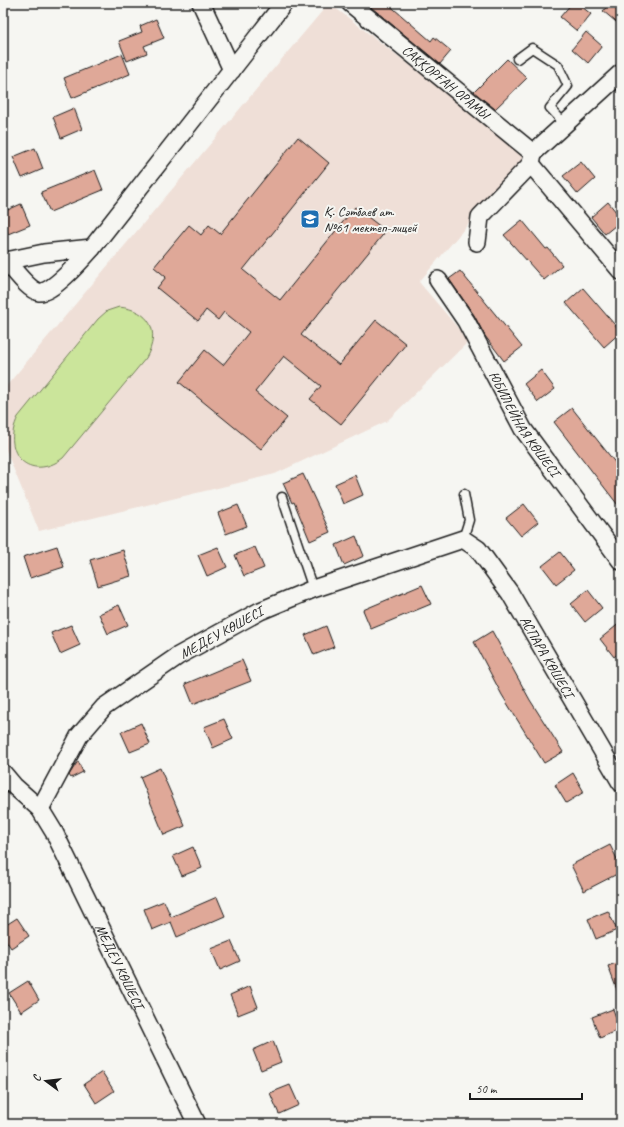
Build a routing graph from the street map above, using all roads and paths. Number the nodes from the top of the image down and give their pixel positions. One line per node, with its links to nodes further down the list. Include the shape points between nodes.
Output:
1 (201, 3): 5 (street)
2 (284, 3): 5 (street)
3 (350, 3): 8 (street, САҚҚОРҒАН ОРАМЫ)
4 (517, 59): 7 (lane, via 532,48 558,65 568,86 550,108)
5 (232, 70): 10 (street)
6 (621, 73): 7 (street)
7 (565, 124): 8 (street)
8 (532, 159): 9 (street, via 480,217); 12 (street, САҚҚОРҒАН ОРАМЫ)
9 (477, 242)
10 (92, 248): 11 (street); 11 (street, via 46,292 32,288)
11 (4, 259)
12 (621, 271)
13 (438, 280): 17 (street, ЮБИЛЕЙНАЯ КӨШЕСІ, via 466,321 523,429)
14 (464, 494): 16 (lane, via 469,520)
15 (282, 497): 18 (lane)
16 (463, 539): 18 (street, МЕДЕУ КӨШЕСІ); 20 (street, АСПАРА КӨШЕСІ, via 478,549 510,592)
17 (621, 562)
18 (313, 589): 21 (street, МЕДЕУ КӨШЕСІ, via 260,611 178,656 104,707 78,736)
19 (3, 773): 21 (street, МЕДЕУ КӨШЕСІ)
20 (621, 783)
21 (40, 809): 22 (street, МЕДЕУ КӨШЕСІ)
22 (197, 1124)

